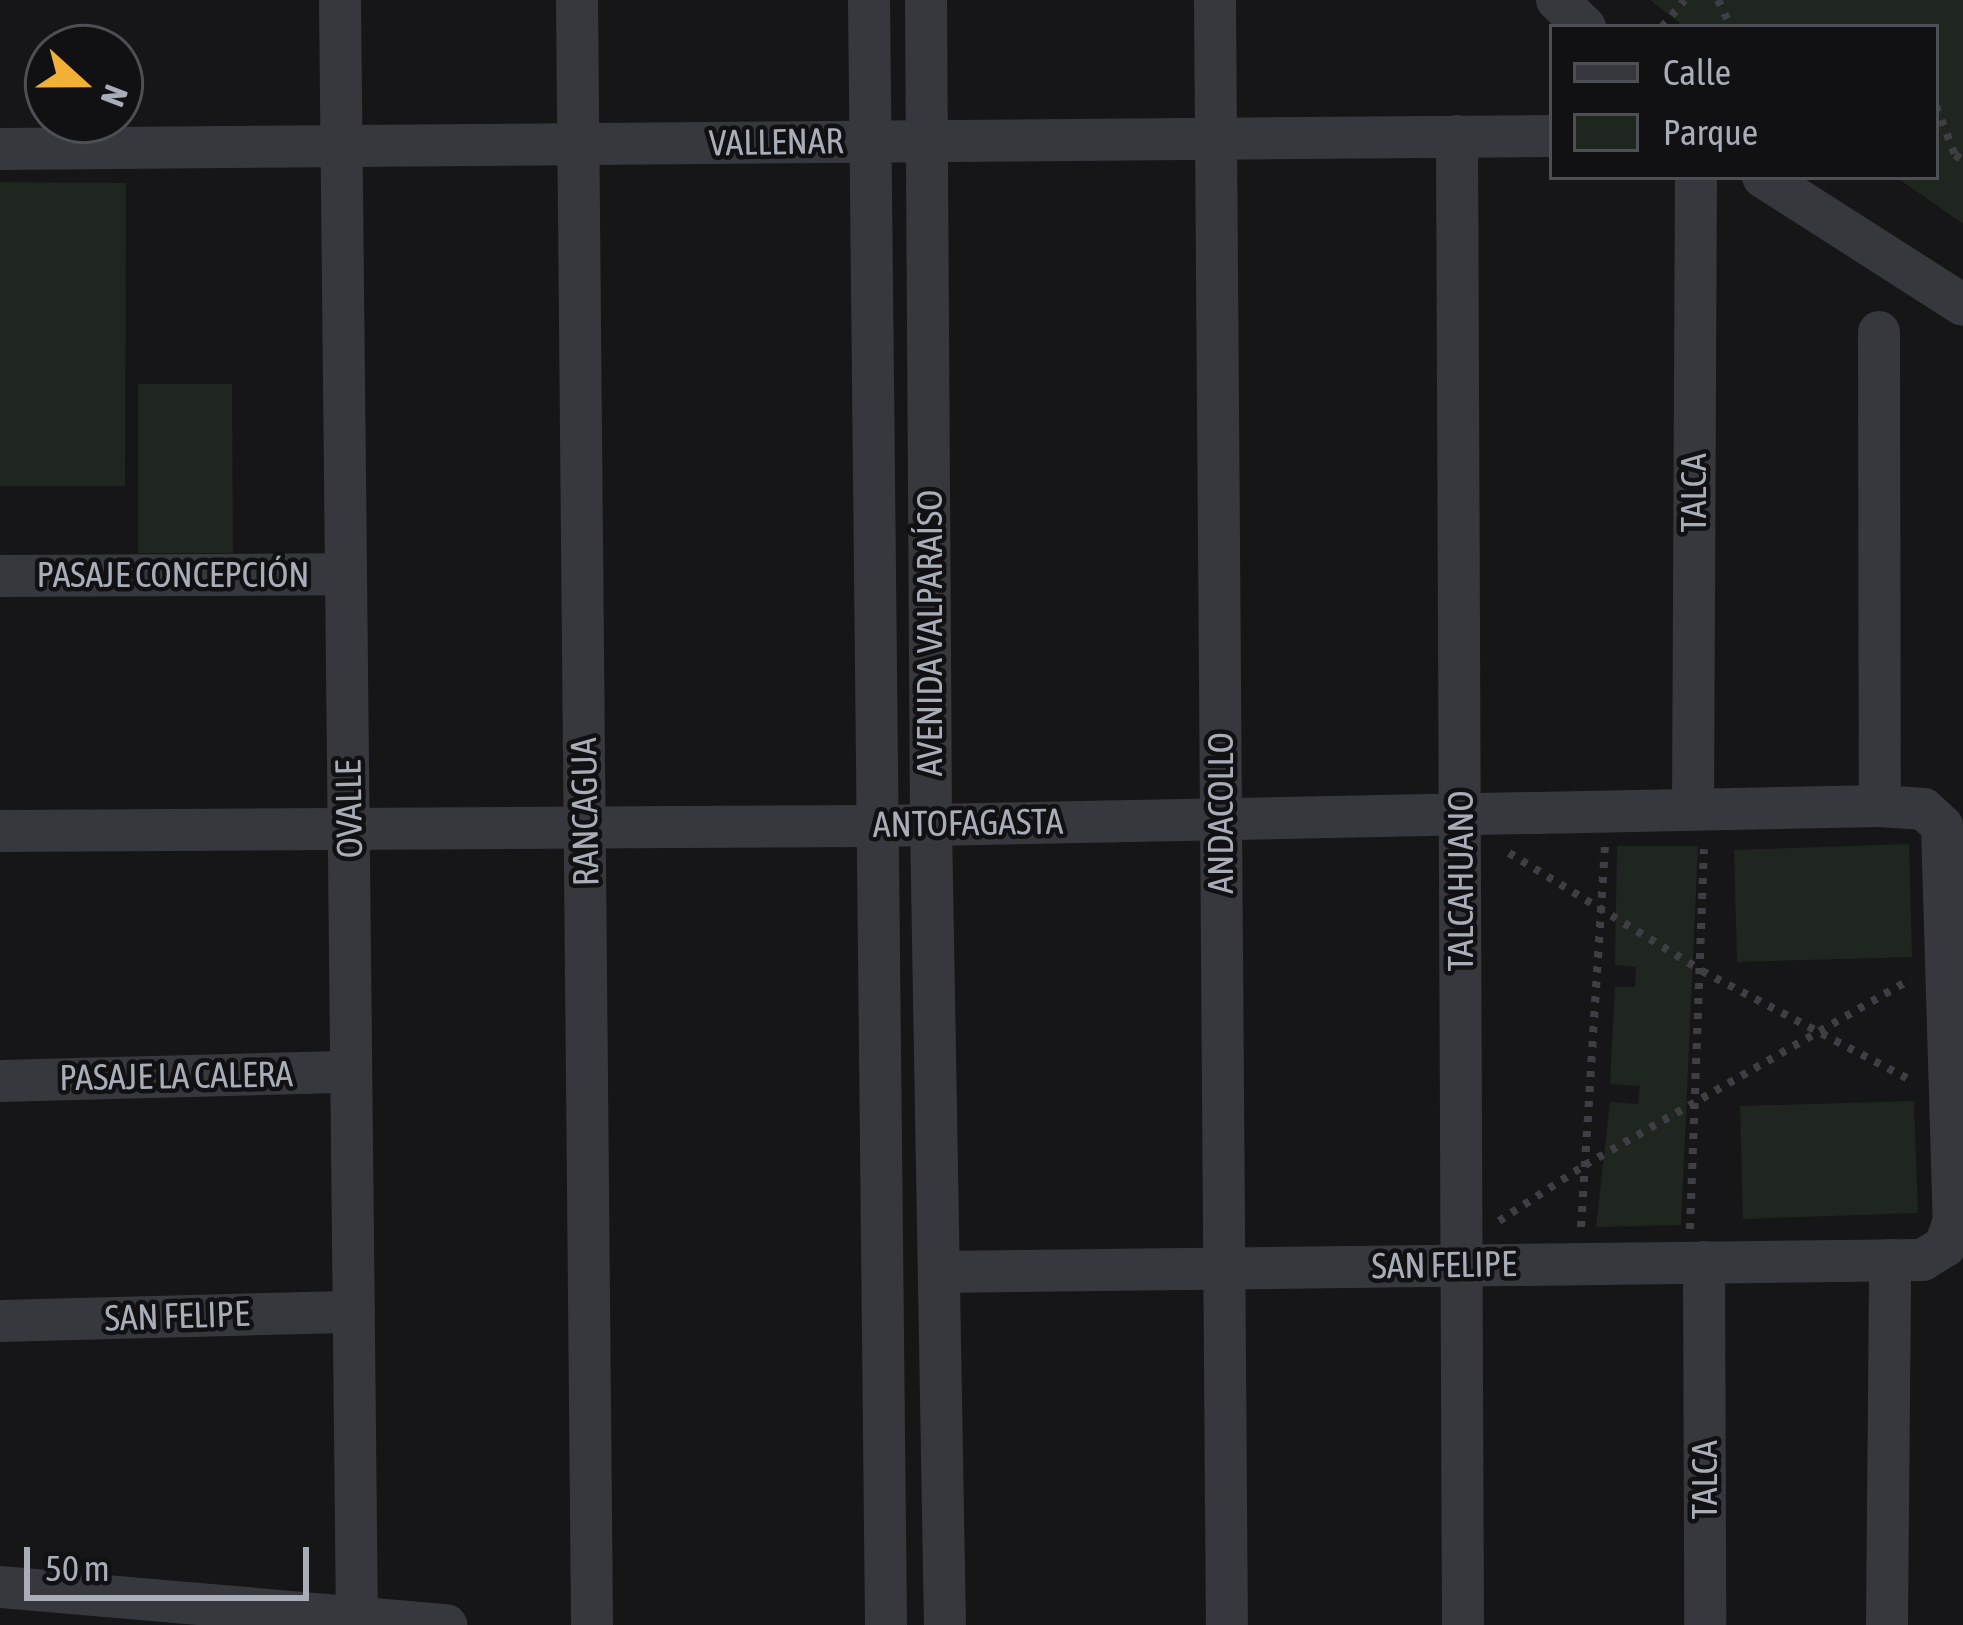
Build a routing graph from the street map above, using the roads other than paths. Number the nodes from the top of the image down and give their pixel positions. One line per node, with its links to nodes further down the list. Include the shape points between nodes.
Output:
1 (340, 0): 14 (street, OVALLE)
2 (577, 0): 13 (street, RANCAGUA)
3 (869, 0): 11 (street, AVENIDA VALPARAÍSO)
4 (926, 0): 12 (street, AVENIDA VALPARAÍSO)
5 (1215, 0): 10 (street, ANDACOLLO)
6 (1557, 0): 7 (street)
7 (1582, 24)
8 (1457, 136): 9 (street, VALLENAR); 10 (street, VALLENAR); 23 (street, TALCAHUANO)
9 (1549, 136)
10 (1216, 139): 12 (street, VALLENAR); 24 (street, ANDACOLLO)
11 (870, 141): 12 (street, VALLENAR); 13 (street, VALLENAR); 29 (street, AVENIDA VALPARAÍSO)
12 (927, 141): 26 (street, AVENIDA VALPARAÍSO)
13 (578, 144): 14 (street, VALLENAR); 28 (street, RANCAGUA)
14 (342, 146): 15 (street, VALLENAR); 20 (street, OVALLE)
15 (0, 149)
16 (1696, 180): 25 (street, TALCA)
17 (1768, 180): 18 (street)
18 (1963, 305)
19 (1879, 332): 22 (street)
20 (346, 574): 21 (street, PASAJE CONCEPCIÓN); 27 (street, OVALLE)
21 (0, 576)
22 (1880, 806): 25 (street, ANTOFAGASTA); 33 (street, ANTOFAGASTA, via 1924,809 1946,840 1954,1220)
23 (1460, 811): 24 (street, ANTOFAGASTA); 25 (street, ANTOFAGASTA); 36 (street, TALCAHUANO)
24 (1221, 817): 26 (street, ANTOFAGASTA); 37 (street, ANDACOLLO)
25 (1698, 822)
26 (931, 825): 29 (street, ANTOFAGASTA); 38 (street, AVENIDA VALPARAÍSO)
27 (349, 826): 28 (street, ANTOFAGASTA); 30 (street, ANTOFAGASTA); 31 (street, OVALLE)
28 (585, 826): 29 (street, ANTOFAGASTA); 44 (street, RANCAGUA)
29 (878, 826): 45 (street, AVENIDA VALPARAÍSO)
30 (0, 830)
31 (351, 1072): 32 (street, PASAJE LA CALERA); 39 (street, OVALLE)
32 (0, 1081)
33 (1946, 1246): 35 (street, SAN FELIPE, via 1923,1259)
34 (1697, 1248): 35 (street, SAN FELIPE); 36 (street, SAN FELIPE); 49 (street, TALCA)
35 (1890, 1260): 50 (street)
36 (1462, 1265): 37 (street, SAN FELIPE); 48 (street, TALCAHUANO)
37 (1224, 1268): 38 (street, SAN FELIPE); 47 (street, ANDACOLLO)
38 (939, 1272): 46 (street, AVENIDA VALPARAÍSO)
39 (354, 1312): 40 (street, SAN FELIPE); 42 (street, OVALLE)
40 (0, 1321)
41 (0, 1587): 42 (street)
42 (357, 1617): 43 (street)
43 (446, 1625)
44 (592, 1625)
45 (886, 1625)
46 (945, 1625)
47 (1227, 1625)
48 (1463, 1625)
49 (1705, 1625)
50 (1887, 1625)

